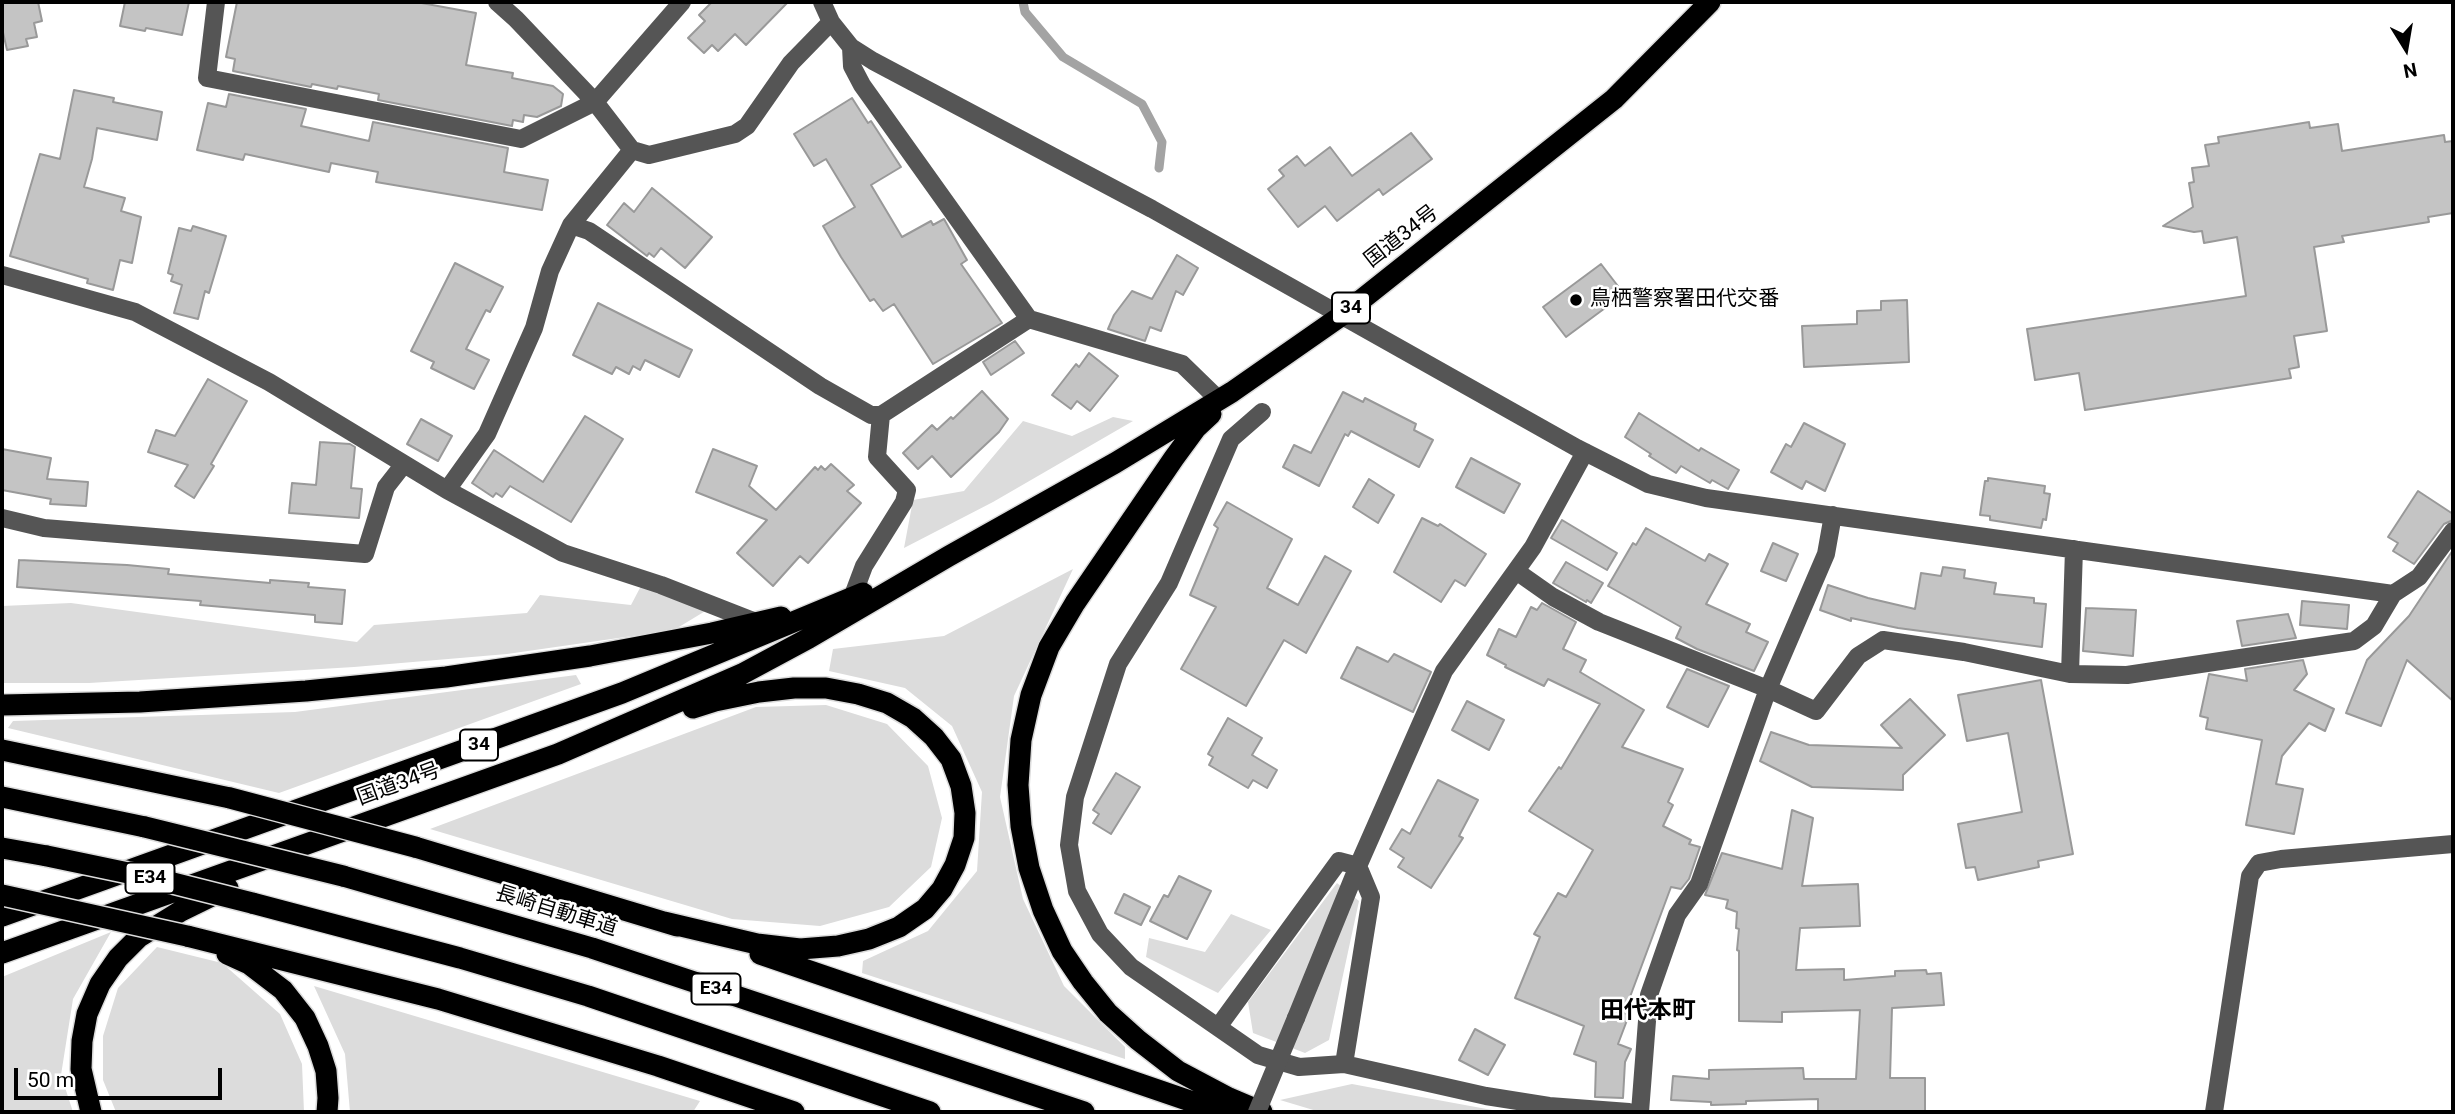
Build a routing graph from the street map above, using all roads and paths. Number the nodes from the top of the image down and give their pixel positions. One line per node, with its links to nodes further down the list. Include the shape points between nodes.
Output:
1 (216, 2): 8 (street, via 207,78 521,139)
2 (497, 2): 8 (street)
3 (682, 2): 8 (street)
4 (822, 2): 6 (street)
5 (1710, 2): 12 (highway, 国道34号 / 34, via 1614,99)
6 (831, 22): 7 (street); 9 (street, via 791,64 747,126 735,134 649,155)
7 (851, 47): 12 (street); 13 (street, via 852,66 862,85)
8 (595, 102): 9 (street)
9 (632, 150): 10 (street)
10 (571, 225): 16 (street, via 589,231 820,386 871,415); 19 (street, via 550,271 534,328 487,434)
11 (2, 275): 18 (street, via 135,312 269,382)
12 (1340, 316): 14 (highway, 国道34号 / 34); 17 (street)
13 (1029, 319): 14 (street, via 1182,363); 16 (street)
14 (1226, 396): 24 (highway, 国道34号 / 34); 52 (highway, via 1174,458 1049,647 1031,695 1018,785 1023,836 1039,900 1062,951 1083,982 1108,1013 1178,1071)
15 (1262, 412): 44 (street, via 1231,439 1169,583 1118,664 1075,797 1069,845 1077,891 1100,934 1130,967)
16 (881, 415): 27 (street, via 877,457 907,490)
17 (1585, 452): 20 (street, via 1648,484 1706,498); 25 (street)
18 (404, 464): 19 (street); 21 (street, via 386,487 365,555 44,528)
19 (447, 490): 28 (street, via 563,553 661,584)
20 (1833, 515): 23 (street); 30 (street, via 1826,554)
21 (2, 518)
22 (2453, 531): 26 (street, via 2419,577)
23 (2074, 549): 26 (street); 29 (street)
24 (949, 556): 27 (highway, 国道34号 / 34); 33 (highway, 国道34号 / 34, via 743,674)
25 (1516, 571): 30 (street, via 1599,622); 38 (street, via 1444,671)
26 (2393, 594): 29 (street, via 2374,626 2354,642 2127,675)
27 (846, 601): 28 (highway); 40 (highway, 国道34号 / 34, via 622,693)
28 (758, 623): 31 (highway, via 590,656 446,677 140,702)
29 (2070, 674): 30 (street, via 1884,640 1858,656 1816,711)
30 (1768, 689): 54 (street, via 1699,884 1677,915 1649,995)
31 (2, 705)
32 (2, 750): 41 (highway, bridge, via 230,798 415,847)
33 (558, 754): 35 (highway, 国道34号 / 34); 41 (highway, via 715,701 793,688 826,688 887,703 913,718 951,759 965,813 956,865 925,909 899,927 838,946 800,949)
34 (2, 797): 50 (highway, 長崎自動車道 / E34, bridge, via 343,876 592,948)
35 (395, 812): 43 (highway, 国道34号 / 34); 46 (highway, via 181,911 139,937 100,984 87,1014 81,1069)
36 (2453, 844): 55 (street, via 2259,863 2250,876)
37 (2, 848): 49 (highway, E34, bridge, via 157,879 460,958)
38 (1358, 866): 44 (street, via 1339,861); 45 (street, via 1371,897); 52 (street, bridge)
39 (2, 895): 42 (highway, bridge)
40 (2, 916)
41 (664, 922): 51 (highway)
42 (187, 936): 47 (highway, via 250,964 283,990 305,1018 318,1046 326,1071); 48 (highway, via 438,999)
43 (2, 953)
44 (1218, 1027): 45 (street, via 1258,1055 1299,1067)
45 (1344, 1064): 53 (street, via 1486,1096)
46 (91, 1112)
47 (327, 1112)
48 (794, 1112)
49 (930, 1112)
50 (1084, 1112)
51 (1222, 1112)
52 (1259, 1112)
53 (1629, 1112)
54 (1640, 1112)
55 (2214, 1112)

